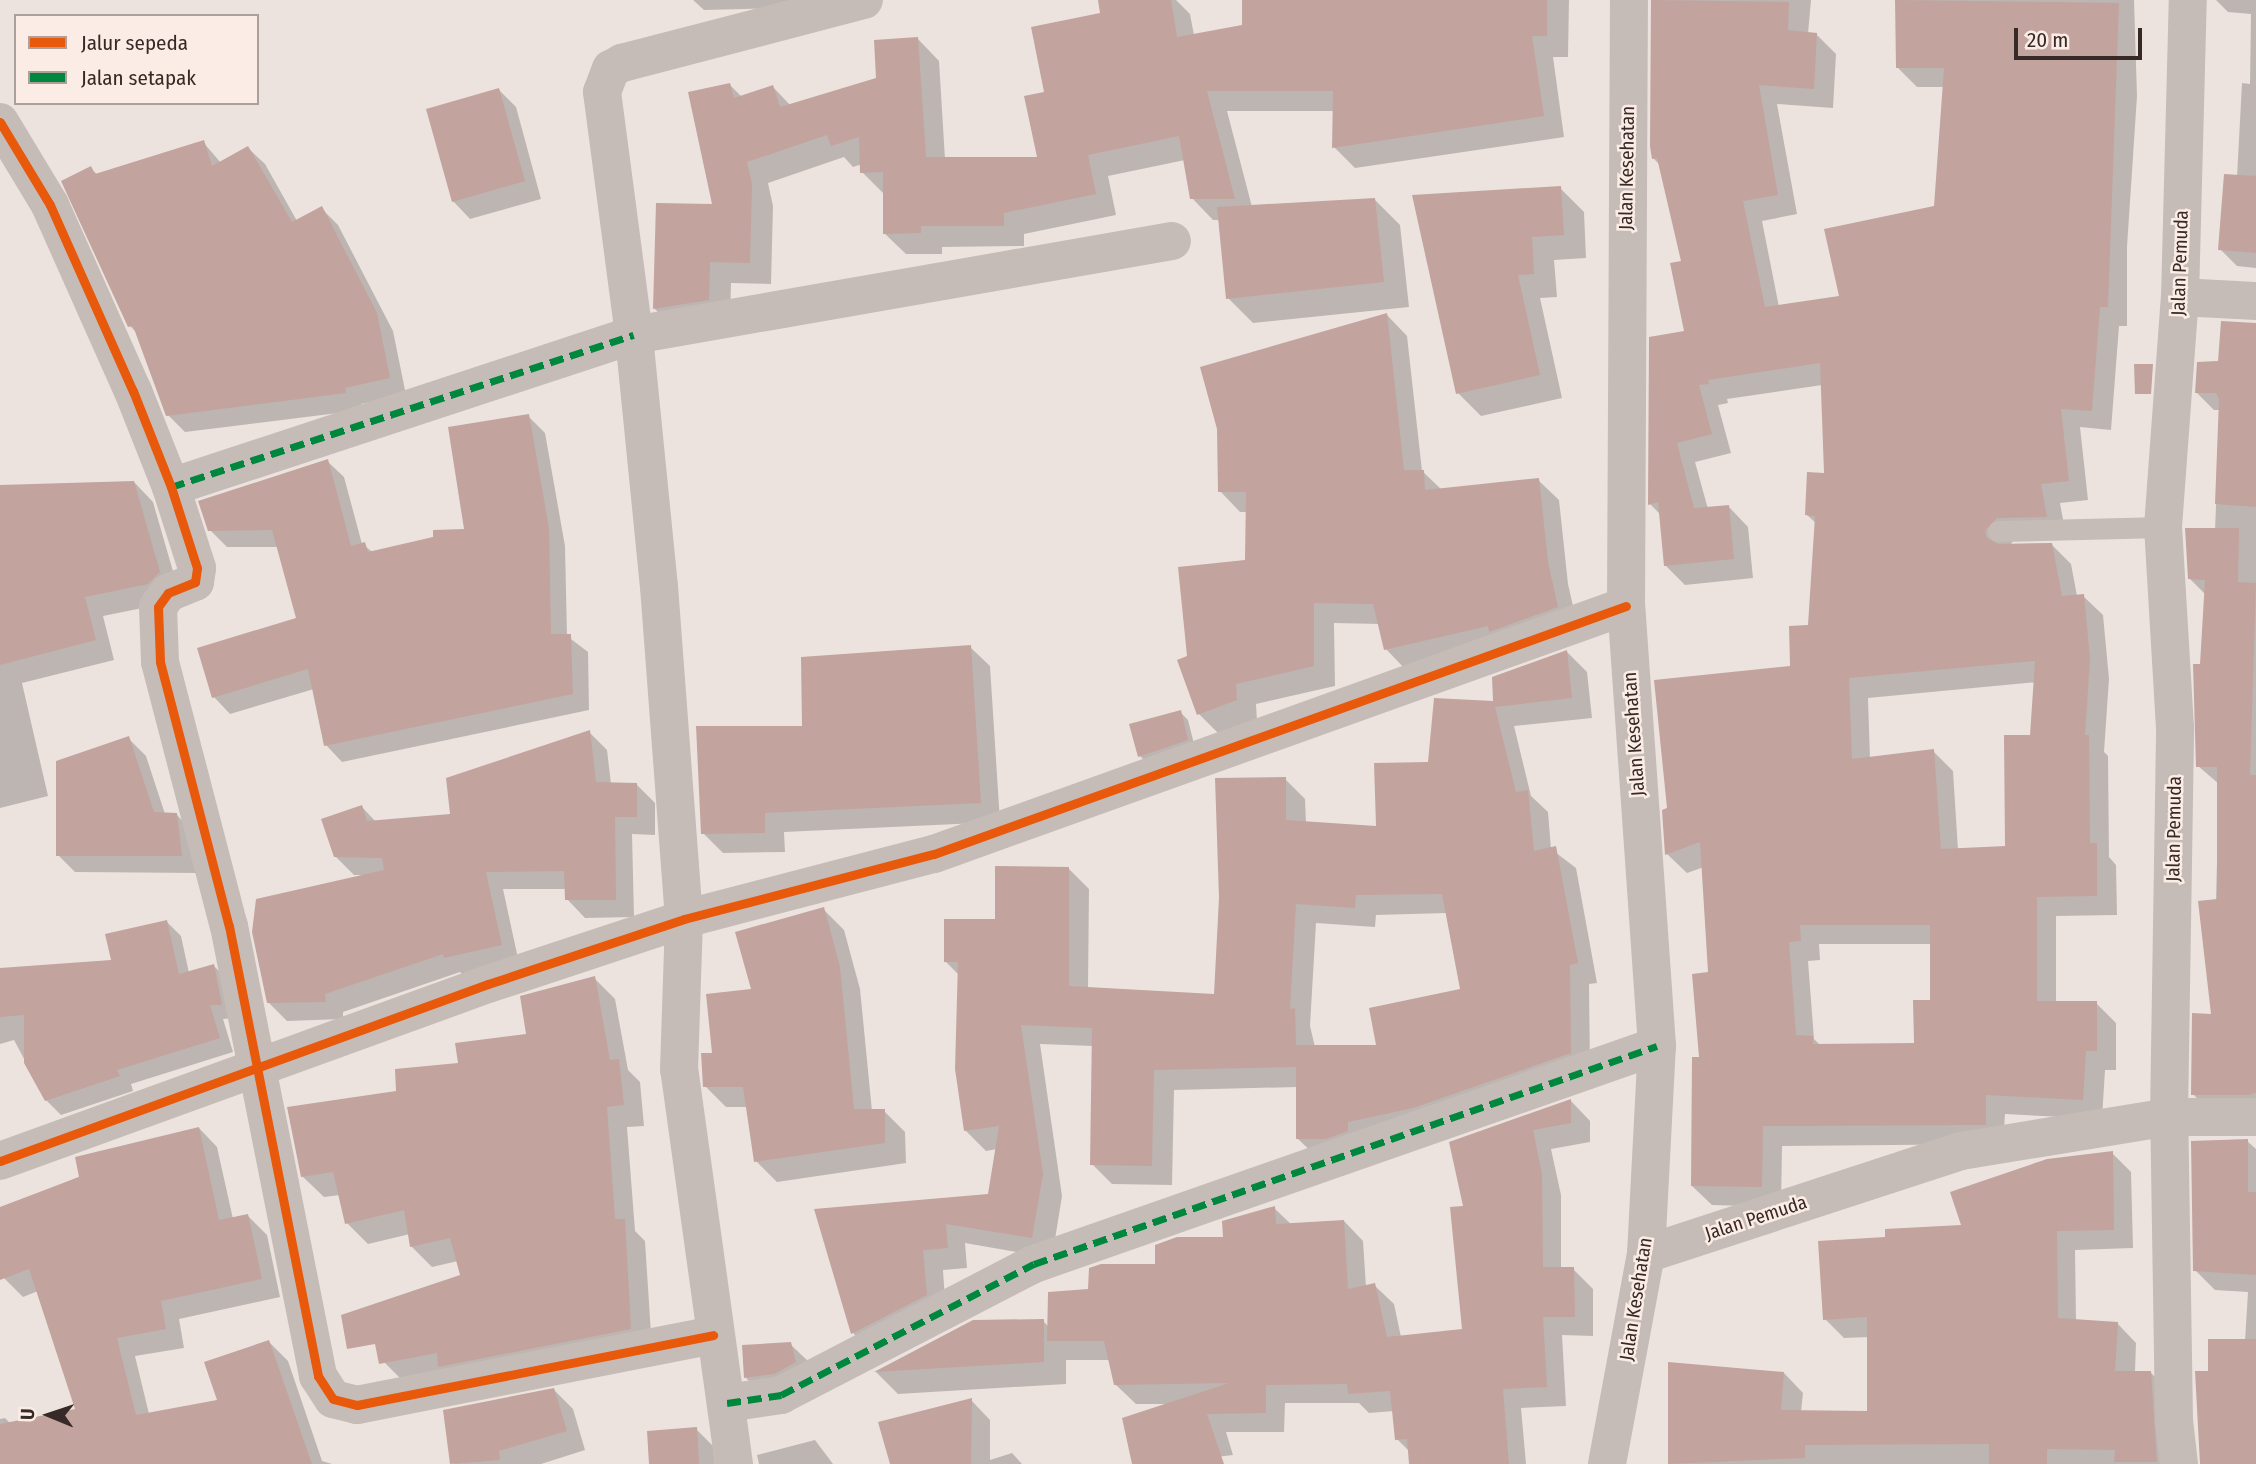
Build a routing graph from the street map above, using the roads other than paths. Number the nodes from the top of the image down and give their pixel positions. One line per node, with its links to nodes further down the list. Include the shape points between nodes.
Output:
1 (864, 0): 8 (street, via 611,69 602,92)
2 (1629, 0): 12 (street, Jalan Kesehatan)
3 (2188, 0): 6 (street, Jalan Pemuda)
4 (0, 122): 9 (street, via 50,205)
5 (1172, 242): 8 (street)
6 (2180, 296): 7 (street); 10 (street, Jalan Pemuda)
7 (2256, 301)
8 (634, 334): 9 (street); 13 (street)
9 (171, 487): 15 (street, via 197,576 189,586 168,593 158,607 160,662 229,926)
10 (2163, 527): 11 (lane); 16 (street, Jalan Pemuda, via 2175,728)
11 (1998, 531)
12 (1626, 606): 13 (street, via 934,854); 14 (street, Jalan Kesehatan)
13 (684, 919): 15 (street, via 488,984); 20 (street, via 679,1070)
14 (1657, 1046): 19 (street, Jalan Kesehatan); 21 (street, via 1034,1264 781,1395)
15 (256, 1070): 18 (street); 20 (street, via 318,1376 333,1399 357,1405 394,1401)
16 (2169, 1117): 17 (street); 19 (street, Jalan Pemuda, via 1961,1151); 24 (street, via 2174,1420)
17 (2256, 1117)
18 (0, 1161)
19 (1646, 1254): 23 (street, Jalan Kesehatan)
20 (713, 1335): 21 (street)
21 (727, 1403): 22 (street)
22 (734, 1464)
23 (1607, 1464)
24 (2179, 1464)

